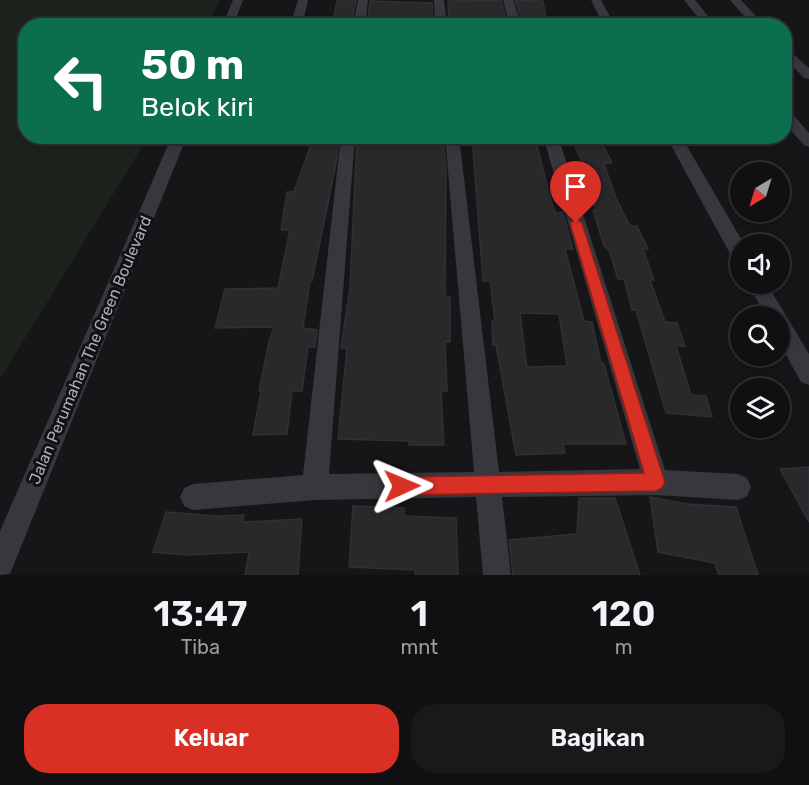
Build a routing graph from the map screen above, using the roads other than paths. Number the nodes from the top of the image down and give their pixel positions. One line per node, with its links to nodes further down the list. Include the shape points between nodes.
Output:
1 (238, 0): 9 (street)
2 (303, 0): 10 (street)
3 (363, 0): 11 (street)
4 (439, 0): 12 (street)
5 (508, 0): 13 (street)
6 (596, 0): 14 (street)
7 (689, 0): 15 (street)
8 (735, 0): 16 (street)
9 (230, 18)
10 (298, 18)
11 (360, 18)
12 (440, 18)
13 (514, 18)
14 (606, 18)
15 (704, 18)
16 (752, 18)
17 (792, 58): 18 (street)
18 (809, 75)
19 (792, 122): 20 (street)
20 (809, 142)
21 (177, 144): 34 (street, Jalan Perumahan The Green Boulevard)
22 (347, 144): 31 (street)
23 (453, 144): 30 (street)
24 (552, 144): 29 (street)
25 (678, 144): 26 (street)
26 (730, 236)
27 (790, 342): 28 (street)
28 (809, 375)
29 (656, 482): 30 (street); 32 (street)
30 (488, 485): 31 (street); 35 (street)
31 (315, 487): 33 (street)
32 (738, 487)
33 (193, 497)
34 (0, 564)
35 (497, 575)

